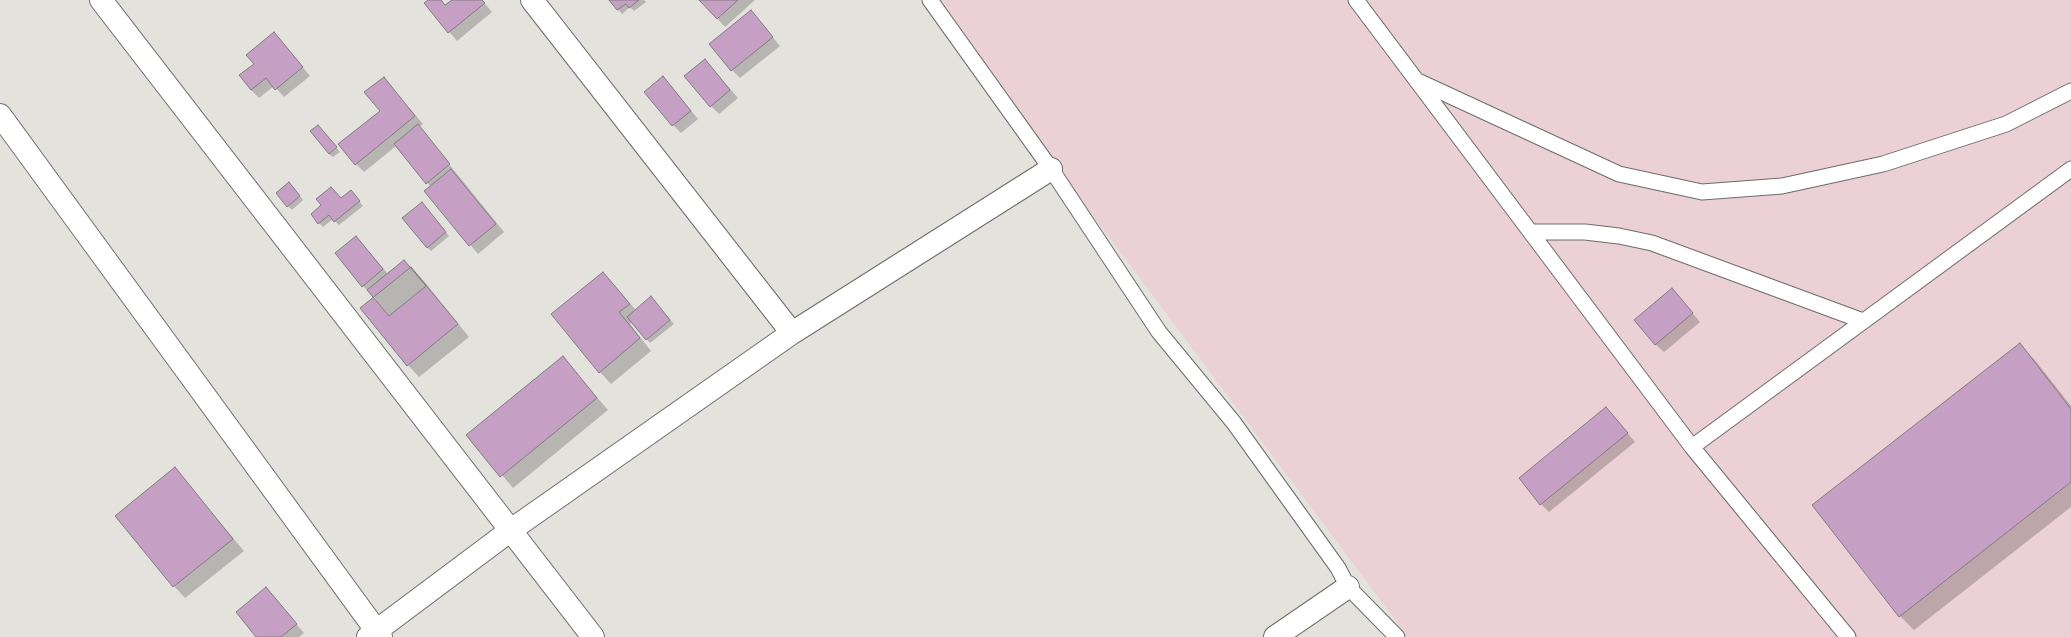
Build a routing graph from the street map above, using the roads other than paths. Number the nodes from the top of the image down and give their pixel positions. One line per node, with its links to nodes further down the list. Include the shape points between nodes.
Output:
1 (101, 0): 14 (street)
2 (532, 0): 12 (street)
3 (930, 0): 8 (lane)
4 (1356, 0): 5 (lane)
5 (1417, 81): 6 (lane, via 1619,174 1702,192 1782,186 1883,164 2006,124); 10 (lane)
6 (2071, 91)
7 (0, 115): 16 (street)
8 (1051, 169): 12 (street); 15 (lane, via 1159,332 1234,423 1338,568)
9 (2071, 169): 11 (lane)
10 (1531, 232): 11 (lane, via 1585,232 1652,243); 13 (lane)
11 (1863, 321): 13 (lane)
12 (792, 333): 14 (street)
13 (1692, 447): 20 (lane)
14 (511, 530): 16 (street); 17 (street)
15 (1348, 587): 18 (street); 19 (lane)
16 (375, 635)
17 (593, 637)
18 (1275, 637)
19 (1397, 637)
20 (1848, 637)

